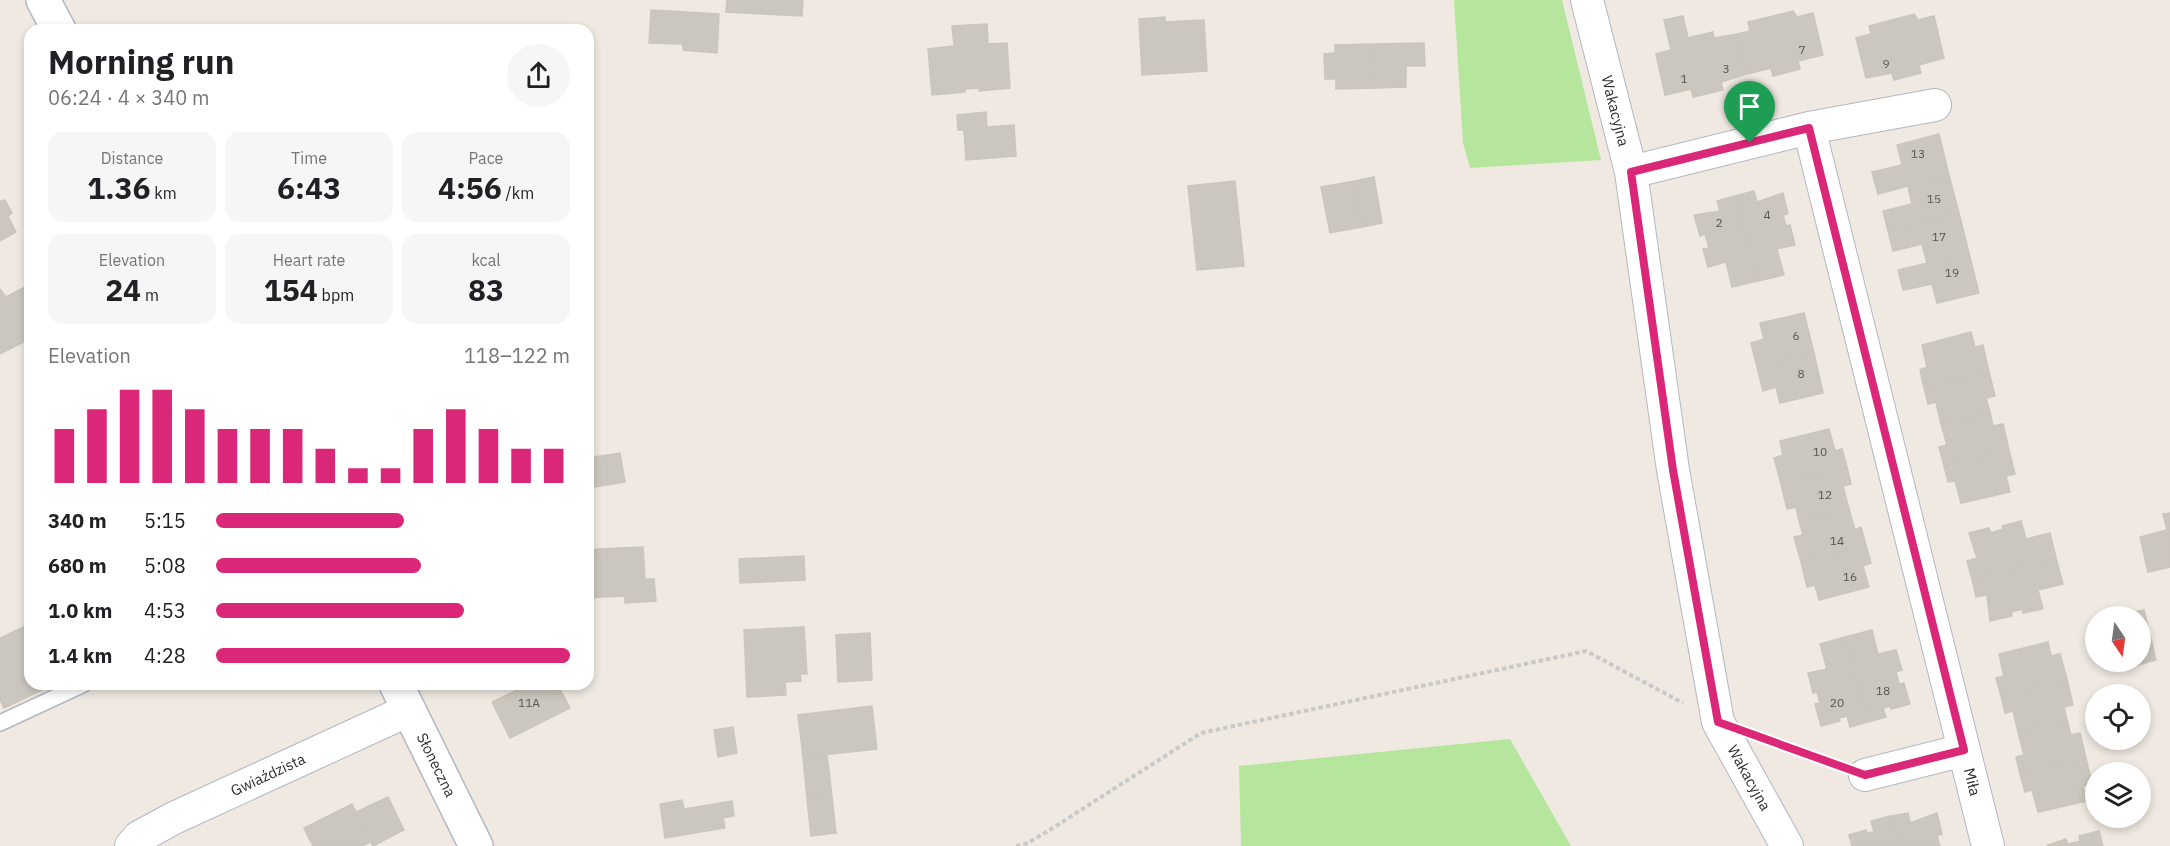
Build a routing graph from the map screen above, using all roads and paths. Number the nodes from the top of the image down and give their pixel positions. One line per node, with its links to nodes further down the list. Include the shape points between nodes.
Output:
1 (43, 0): 3 (street)
2 (1587, 0): 6 (street, Wakacyjna)
3 (56, 24)
4 (1935, 105): 5 (street)
5 (1809, 128): 6 (street); 11 (street, Miła)
6 (1631, 172): 9 (street, Wakacyjna, via 1673,470)
7 (71, 690): 10 (lane)
8 (403, 697): 13 (street, Gwiaździsta, via 139,837); 14 (street, Słoneczna)
9 (1718, 722): 12 (path); 15 (path, via 1586,651 1201,733 1056,826); 16 (street, Wakacyjna)
10 (0, 723)
11 (1964, 750): 12 (street); 17 (street, Miła)
12 (1865, 775)
13 (131, 846)
14 (476, 846)
15 (1016, 846)
16 (1787, 846)
17 (1988, 846)

